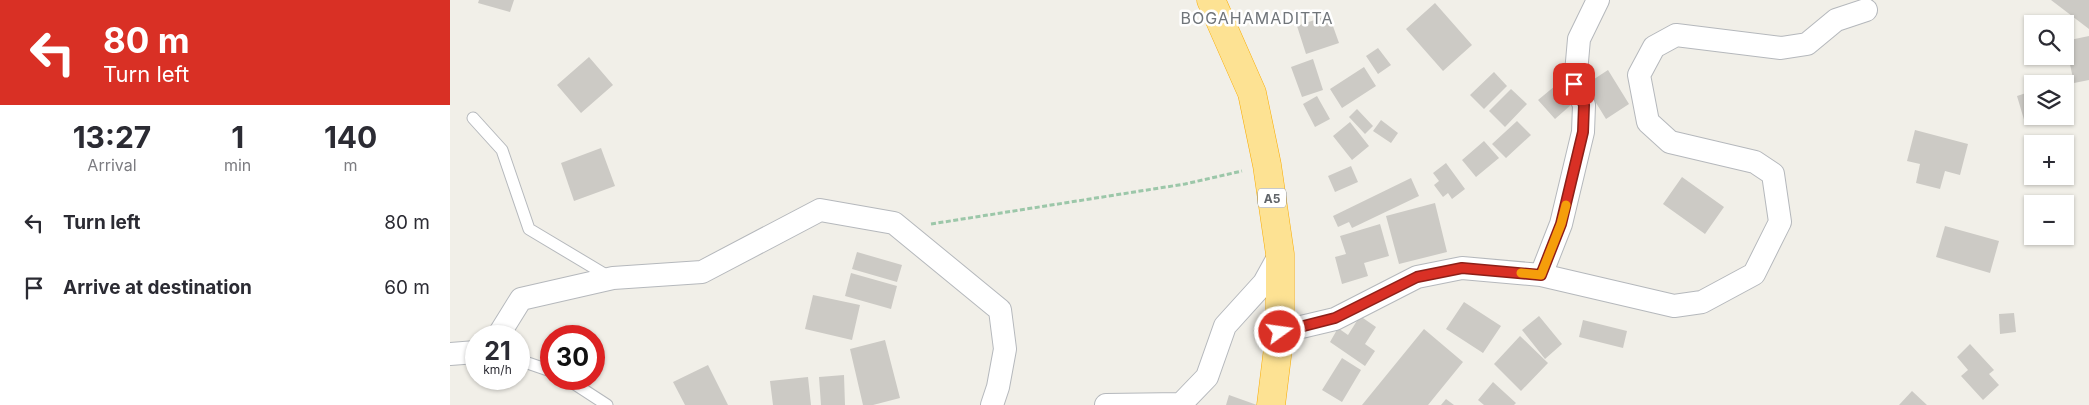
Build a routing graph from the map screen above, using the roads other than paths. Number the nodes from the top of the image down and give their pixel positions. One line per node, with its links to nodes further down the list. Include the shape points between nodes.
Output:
1 (1211, 0): 5 (highway, A5, via 1252,93)
2 (1598, 0): 6 (street, via 1578,38 1574,84 1584,105 1583,132 1561,224)
3 (1866, 10): 6 (street, via 1836,20 1807,44 1781,48 1676,35 1654,47 1639,75 1648,122 1670,142 1755,162 1773,174 1780,222 1754,274 1702,302 1674,306)
4 (473, 118): 7 (lane, via 502,150 529,229)
5 (1280, 254): 9 (highway, A5); 15 (street, via 1264,283 1224,326 1207,377 1181,404)
6 (1541, 275): 9 (street, via 1462,268 1417,277 1335,318)
7 (613, 278): 8 (street, via 521,299); 14 (street, via 702,272 820,210 894,223 1000,310 1005,349)
8 (505, 325)
9 (1280, 332): 16 (highway, A5)
10 (465, 353): 11 (street)
11 (450, 354)
12 (584, 390): 13 (lane)
13 (607, 405)
14 (992, 405)
15 (1106, 405)
16 (1271, 405)

